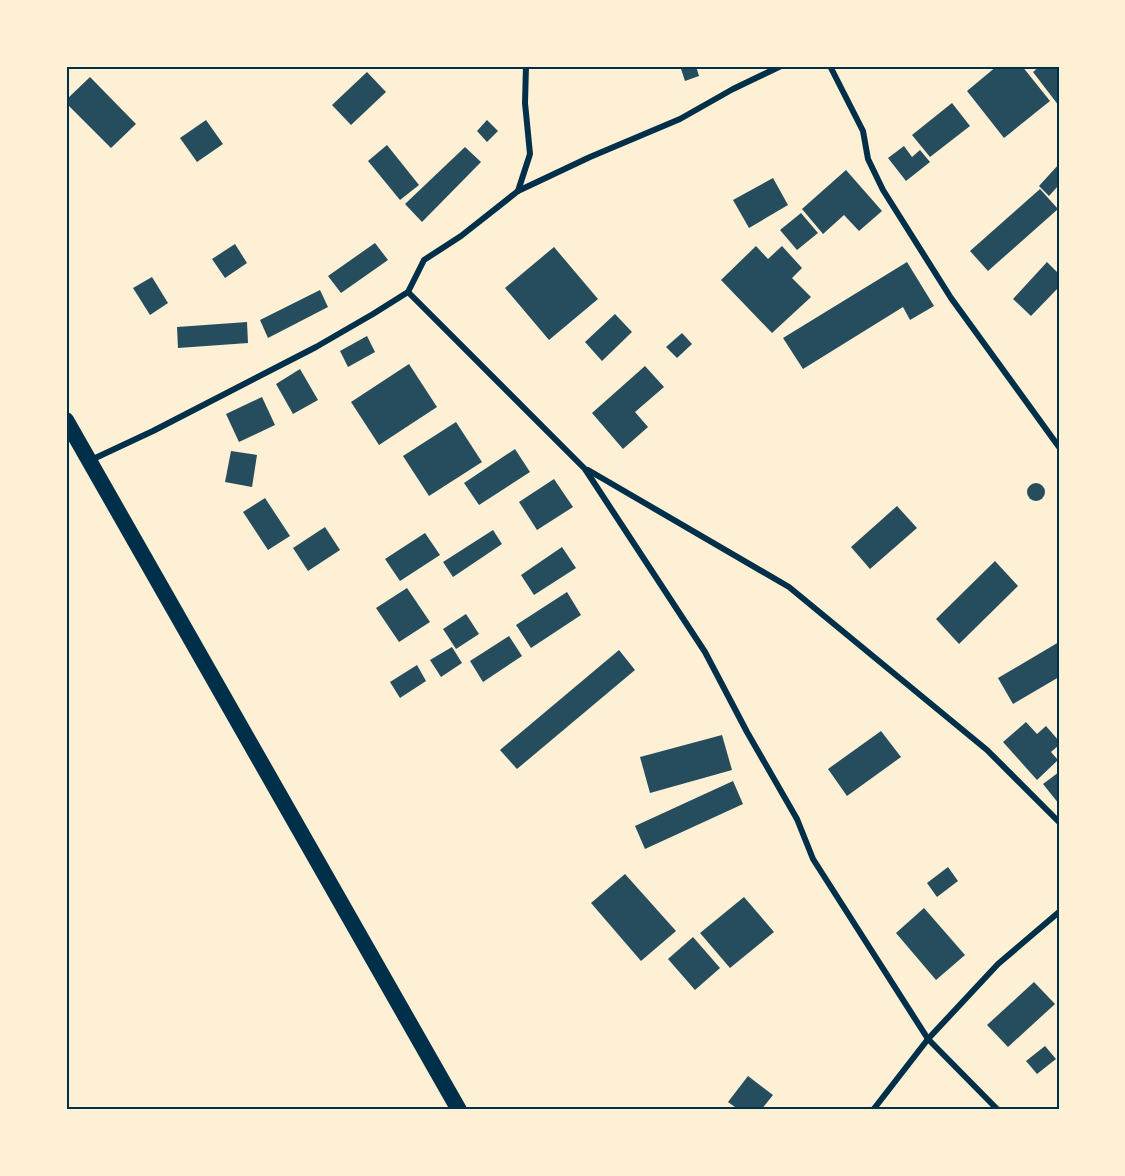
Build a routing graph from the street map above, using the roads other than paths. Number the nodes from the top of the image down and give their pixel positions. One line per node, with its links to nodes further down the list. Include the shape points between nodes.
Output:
1 (526, 66): 4 (street, via 530,154)
2 (781, 66): 4 (street, via 680,119)
3 (830, 66): 7 (street, via 863,131 868,159 882,190 951,298)
4 (518, 191): 5 (street, via 424,260)
5 (408, 291): 8 (street, via 316,347); 9 (street)
6 (66, 420): 8 (highway)
7 (1059, 447)
8 (90, 461): 13 (highway)
9 (585, 469): 10 (street, via 789,587 987,750); 12 (street, via 705,652 797,819 813,859)
10 (1059, 822)
11 (1059, 912): 12 (street, via 998,964)
12 (928, 1039): 14 (street); 15 (street)
13 (459, 1110)
14 (873, 1110)
15 (998, 1110)

